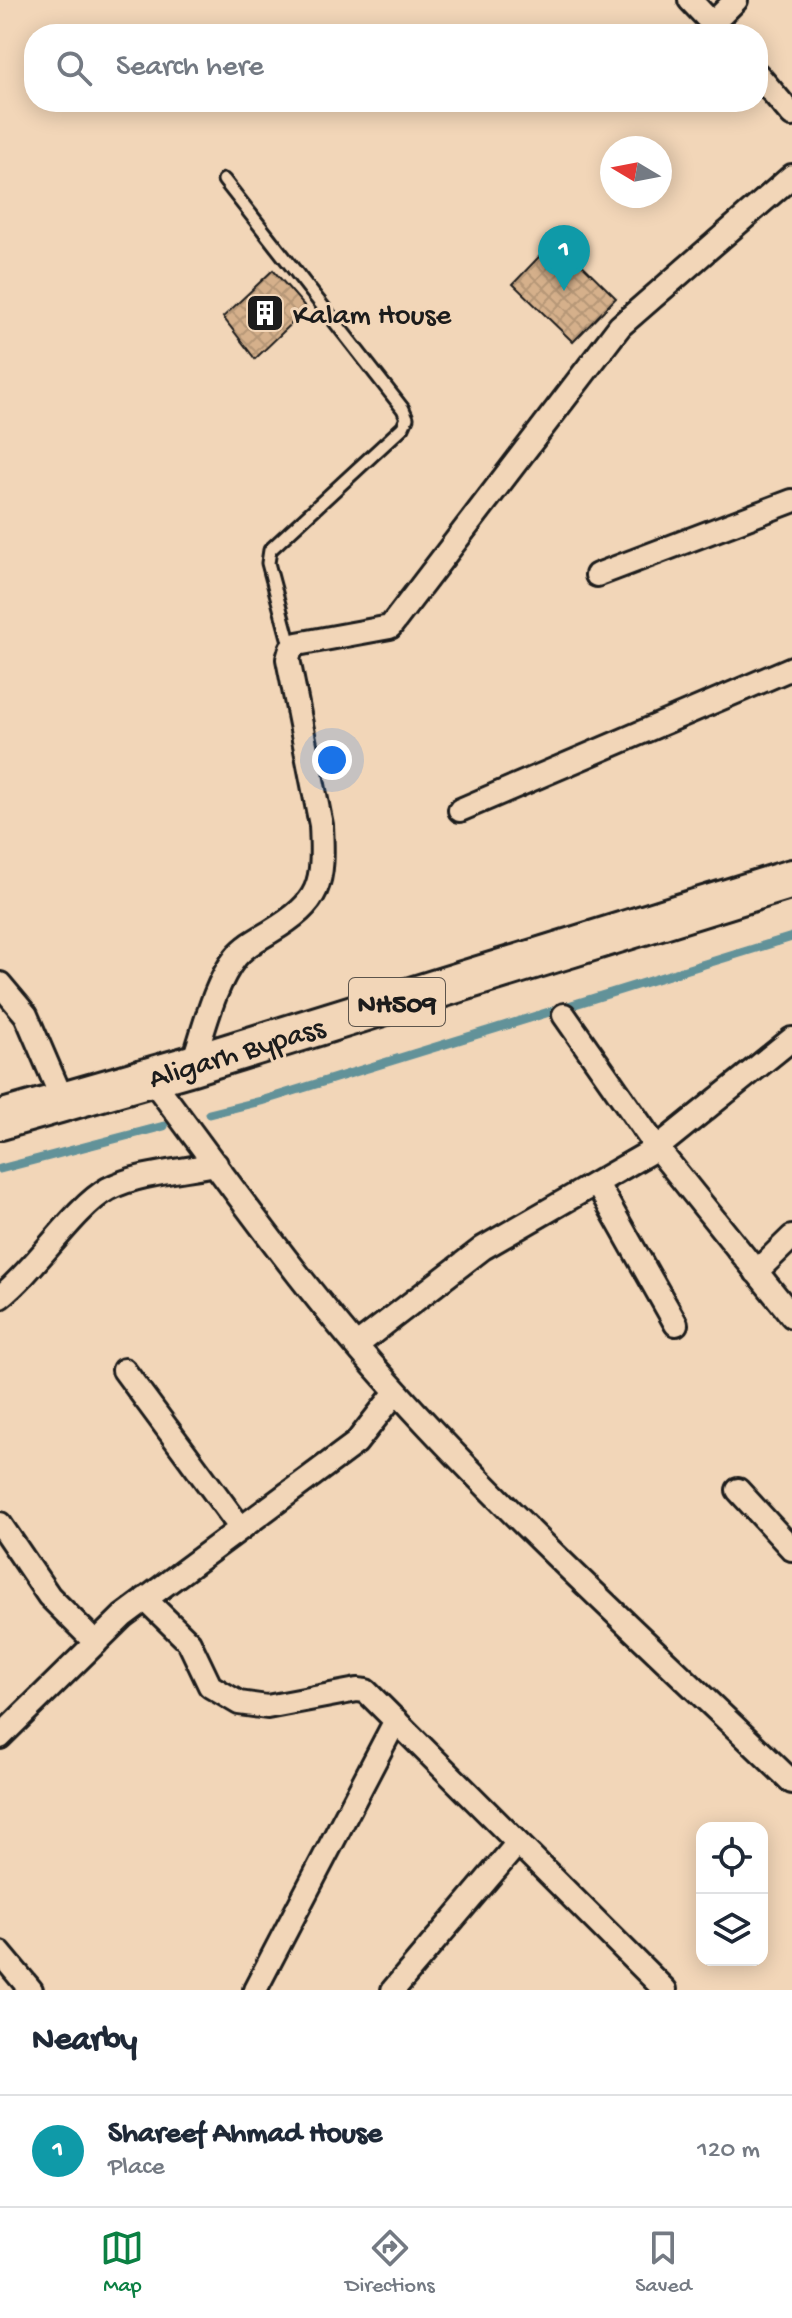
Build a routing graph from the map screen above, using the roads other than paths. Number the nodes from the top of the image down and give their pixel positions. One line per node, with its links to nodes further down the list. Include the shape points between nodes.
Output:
1 (690, 0): 3 (street)
2 (736, 0): 4 (street)
3 (714, 24)
4 (721, 24)
5 (768, 87): 6 (street)
6 (792, 115)
7 (792, 176): 11 (street, via 620,326 390,627)
8 (224, 180): 11 (lane, via 407,418 270,550 268,563)
9 (792, 501): 10 (street)
10 (597, 575)
11 (291, 649): 18 (street, via 288,659 321,825 318,880 304,911 248,945 227,970)
12 (792, 668): 13 (street)
13 (460, 810)
14 (792, 879): 18 (highway, Aligarh Bypass / NH509)
15 (0, 984): 20 (street, via 26,1015)
16 (564, 1015): 22 (street)
17 (792, 1039): 22 (street)
18 (192, 1065): 19 (highway, Aligarh Bypass / NH509)
19 (150, 1077): 20 (highway, Aligarh Bypass / NH509); 23 (street)
20 (63, 1101): 21 (highway, Aligarh Bypass / NH509)
21 (0, 1120)
22 (657, 1148): 24 (street); 26 (street)
23 (216, 1164): 27 (street, via 110,1188); 30 (street)
24 (597, 1184): 29 (street); 30 (street, via 483,1248)
25 (792, 1237): 26 (street)
26 (756, 1272): 28 (street)
27 (0, 1297)
28 (792, 1316)
29 (676, 1324)
30 (357, 1345): 32 (street)
31 (124, 1370): 35 (street)
32 (396, 1392): 35 (street, via 356,1443); 41 (street)
33 (738, 1490): 36 (street)
34 (0, 1524): 38 (street, via 49,1596)
35 (240, 1527): 37 (street)
36 (792, 1549)
37 (145, 1599): 38 (street); 39 (street, via 189,1642 210,1686 239,1703 267,1707 357,1690 366,1691)
38 (96, 1643): 40 (street)
39 (396, 1720): 42 (street); 45 (street)
40 (0, 1737)
41 (792, 1782)
42 (517, 1844): 46 (street); 47 (street)
43 (0, 1953): 44 (street)
44 (31, 1990)
45 (255, 1990)
46 (393, 1990)
47 (665, 1990)

